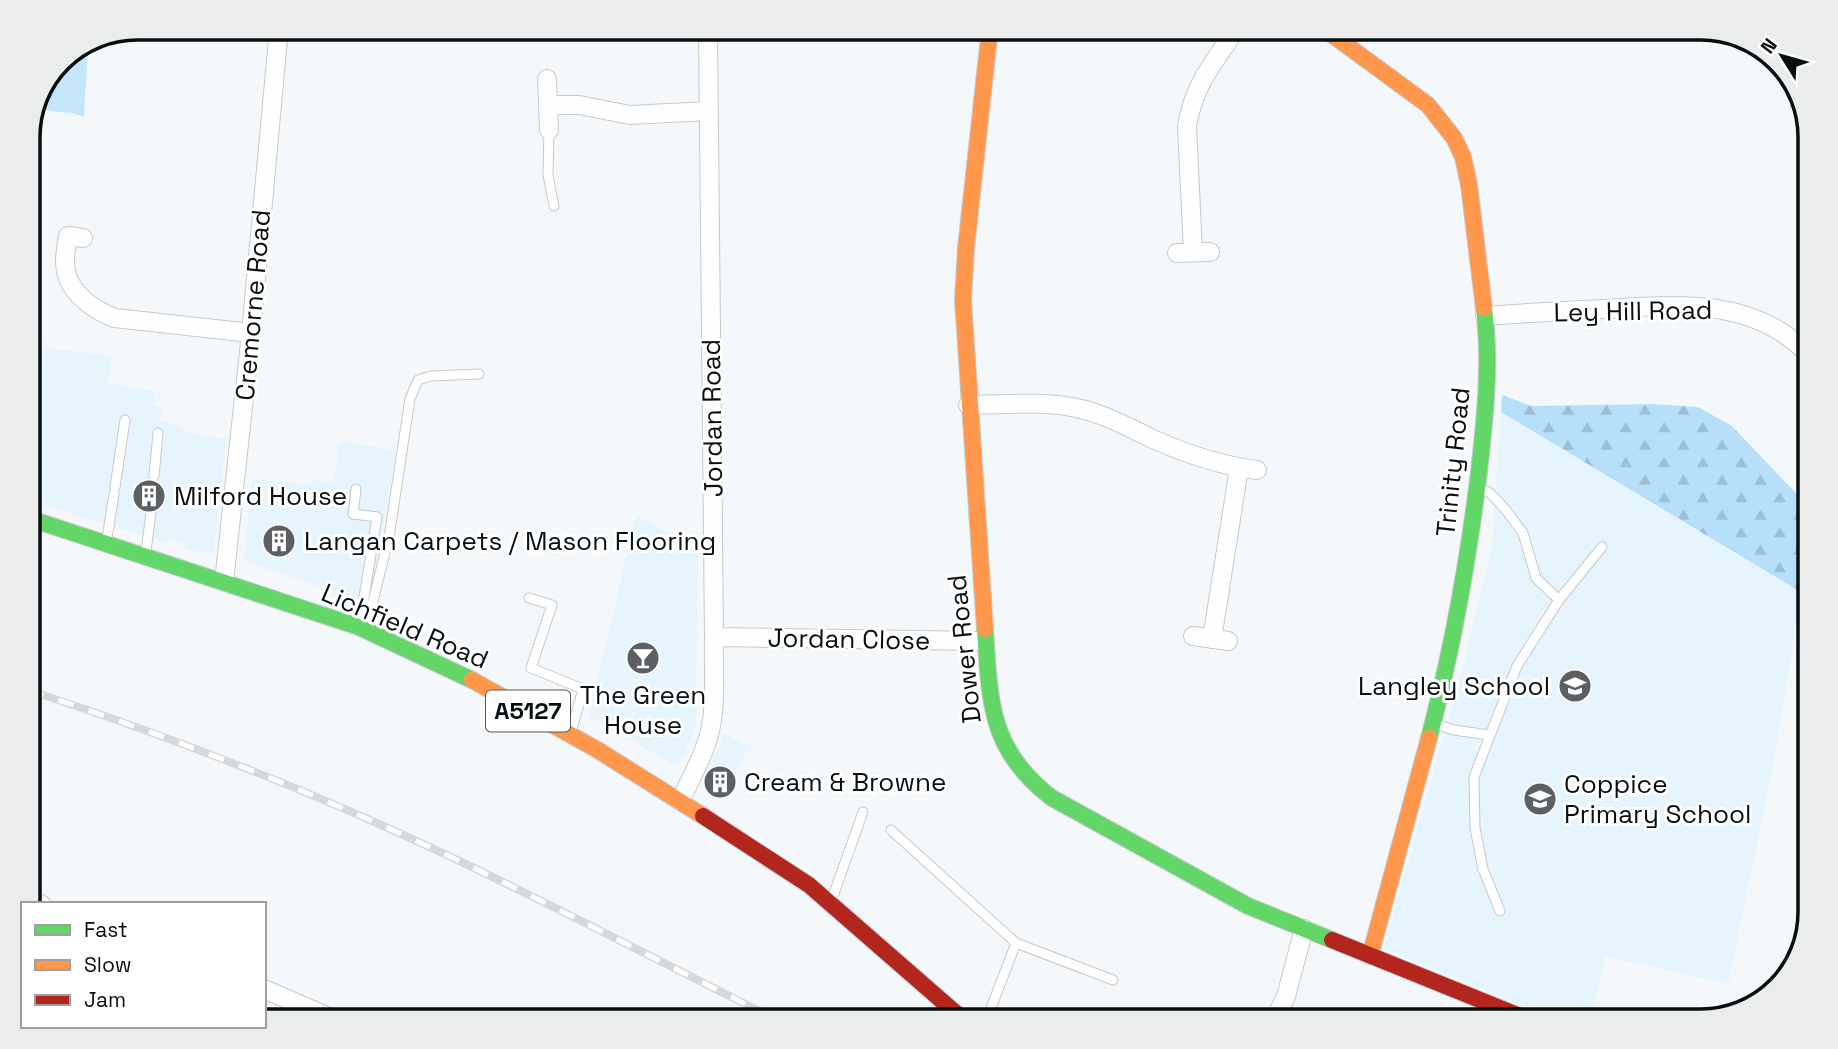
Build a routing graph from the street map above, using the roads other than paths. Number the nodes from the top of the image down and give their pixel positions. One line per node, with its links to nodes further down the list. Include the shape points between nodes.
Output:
1 (278, 40): 14 (street, Cremorne Road)
2 (708, 40): 8 (street, Jordan Road)
3 (989, 40): 17 (street, Dower Road, via 963,300)
4 (1229, 40): 12 (street, via 1200,81 1186,126)
5 (1340, 40): 13 (street, Trinity Road, via 1428,104 1454,138 1469,185)
6 (547, 79): 7 (street)
7 (548, 105): 8 (street, via 579,105 630,115); 9 (street)
8 (709, 111): 33 (street, Jordan Road)
9 (549, 130): 10 (lane, via 548,175)
10 (554, 206)
11 (83, 238): 14 (street, via 68,236 67,277 96,311 115,318)
12 (1194, 252)
13 (1485, 316): 15 (street, Ley Hill Road, via 1686,305 1725,309 1752,318); 21 (street, Trinity Road, via 1487,402)
14 (251, 333): 28 (street, Cremorne Road)
15 (1798, 348)
16 (480, 374): 31 (lane, via 418,380 410,399 389,537)
17 (968, 405): 32 (street, via 1080,408 1184,452 1248,469 1220,640); 34 (street, Dower Road)
18 (125, 420): 25 (lane)
19 (158, 433): 20 (lane)
20 (154, 476)
21 (1477, 486): 30 (lane, via 1517,525 1536,578); 35 (street, Trinity Road, via 1462,594)
22 (356, 489): 31 (lane, via 353,514 377,517)
23 (151, 513): 27 (lane)
24 (40, 522): 25 (street, Lichfield Road / A5127)
25 (106, 544): 27 (street, Lichfield Road / A5127)
26 (1602, 547): 30 (lane)
27 (145, 556): 28 (street, Lichfield Road / A5127)
28 (224, 582): 31 (street, Lichfield Road / A5127)
29 (529, 598): 36 (lane, via 552,605 531,667 583,689)
30 (1559, 600): 37 (lane, via 1517,666)
31 (363, 629): 36 (street, Lichfield Road / A5127)
32 (1192, 636)
33 (714, 637): 34 (street, Jordan Close); 38 (street, Jordan Road, via 709,736)
34 (984, 641): 43 (street, Dower Road, via 997,732 1011,759 1039,789 1248,906)
35 (1433, 724): 37 (lane); 45 (street, Trinity Road)
36 (570, 734): 38 (street, Lichfield Road / A5127)
37 (1489, 736): 42 (lane, via 1474,777 1475,828 1483,869)
38 (680, 801): 41 (street, Lichfield Road / A5127)
39 (863, 811): 41 (lane)
40 (891, 830): 44 (lane)
41 (831, 903): 49 (street, Lichfield Road / A5127)
42 (1500, 911)
43 (1304, 929): 45 (street, Dower Road); 51 (street)
44 (1016, 943): 46 (lane); 50 (lane)
45 (1370, 956): 52 (street, Dower Road)
46 (1113, 980)
47 (266, 990): 48 (street)
48 (310, 1009)
49 (951, 1009)
50 (991, 1009)
51 (1280, 1009)
52 (1502, 1009)

